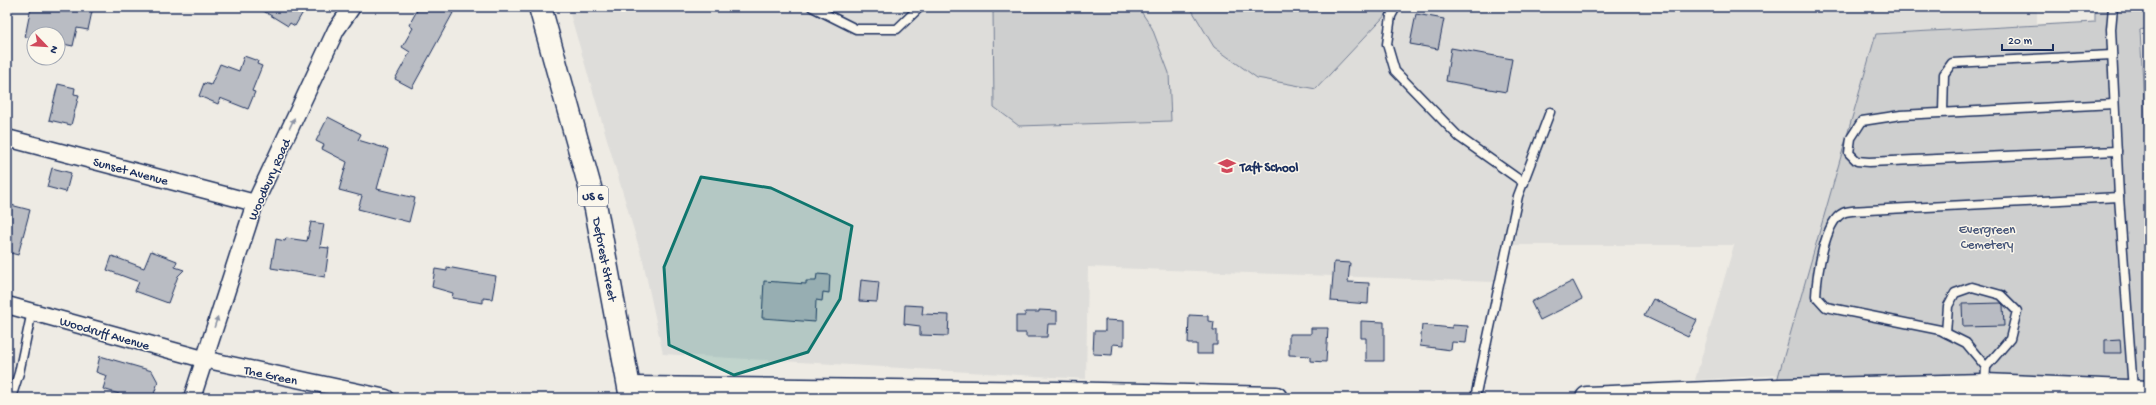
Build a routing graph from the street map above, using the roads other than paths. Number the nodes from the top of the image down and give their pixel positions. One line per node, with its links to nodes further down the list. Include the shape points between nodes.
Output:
1 (352, 7): 15 (street, Woodbury Road, one-way to 1, via 336,30)
2 (540, 7): 22 (street, Deforest Street / US 6, via 596,209)
3 (812, 7): 4 (lane, via 856,29 897,29)
4 (920, 7)
5 (1396, 7): 13 (lane, via 1391,16 1388,44 1395,71 1459,136)
6 (2113, 7): 7 (lane)
7 (2112, 55): 8 (lane); 10 (lane, via 1952,63 1944,74)
8 (2114, 104): 10 (lane); 12 (lane)
9 (1550, 112): 13 (lane)
10 (1943, 112): 12 (lane, via 1862,121 1851,138 1848,153 1857,161 1869,162)
11 (7, 138): 15 (street, Sunset Avenue)
12 (2117, 151): 14 (lane)
13 (1524, 183): 30 (lane, via 1518,196)
14 (2119, 197): 18 (lane, via 1868,210 1843,213 1831,224 1817,277 1816,296 1826,307); 21 (lane)
15 (255, 203): 19 (street, Woodbury Road, one-way to 15)
16 (7, 305): 17 (street, Woodruff Avenue)
17 (32, 311): 19 (street, Woodruff Avenue); 25 (lane)
18 (1946, 333): 20 (lane, via 1966,343); 20 (lane, via 1948,306 1955,293 1972,287 2001,295 2017,311 2010,339)
19 (203, 359): 26 (street, Woodbury Road); 27 (street, The Green)
20 (1985, 376): 23 (street); 24 (street)
21 (2141, 391): 24 (street)
22 (630, 393): 28 (street, via 1058,393)
23 (1780, 394): 31 (street)
24 (2055, 394)
25 (11, 398)
26 (192, 398)
27 (386, 398)
28 (1269, 398): 29 (street)
29 (1276, 398)
30 (1475, 398)
31 (1588, 398)

